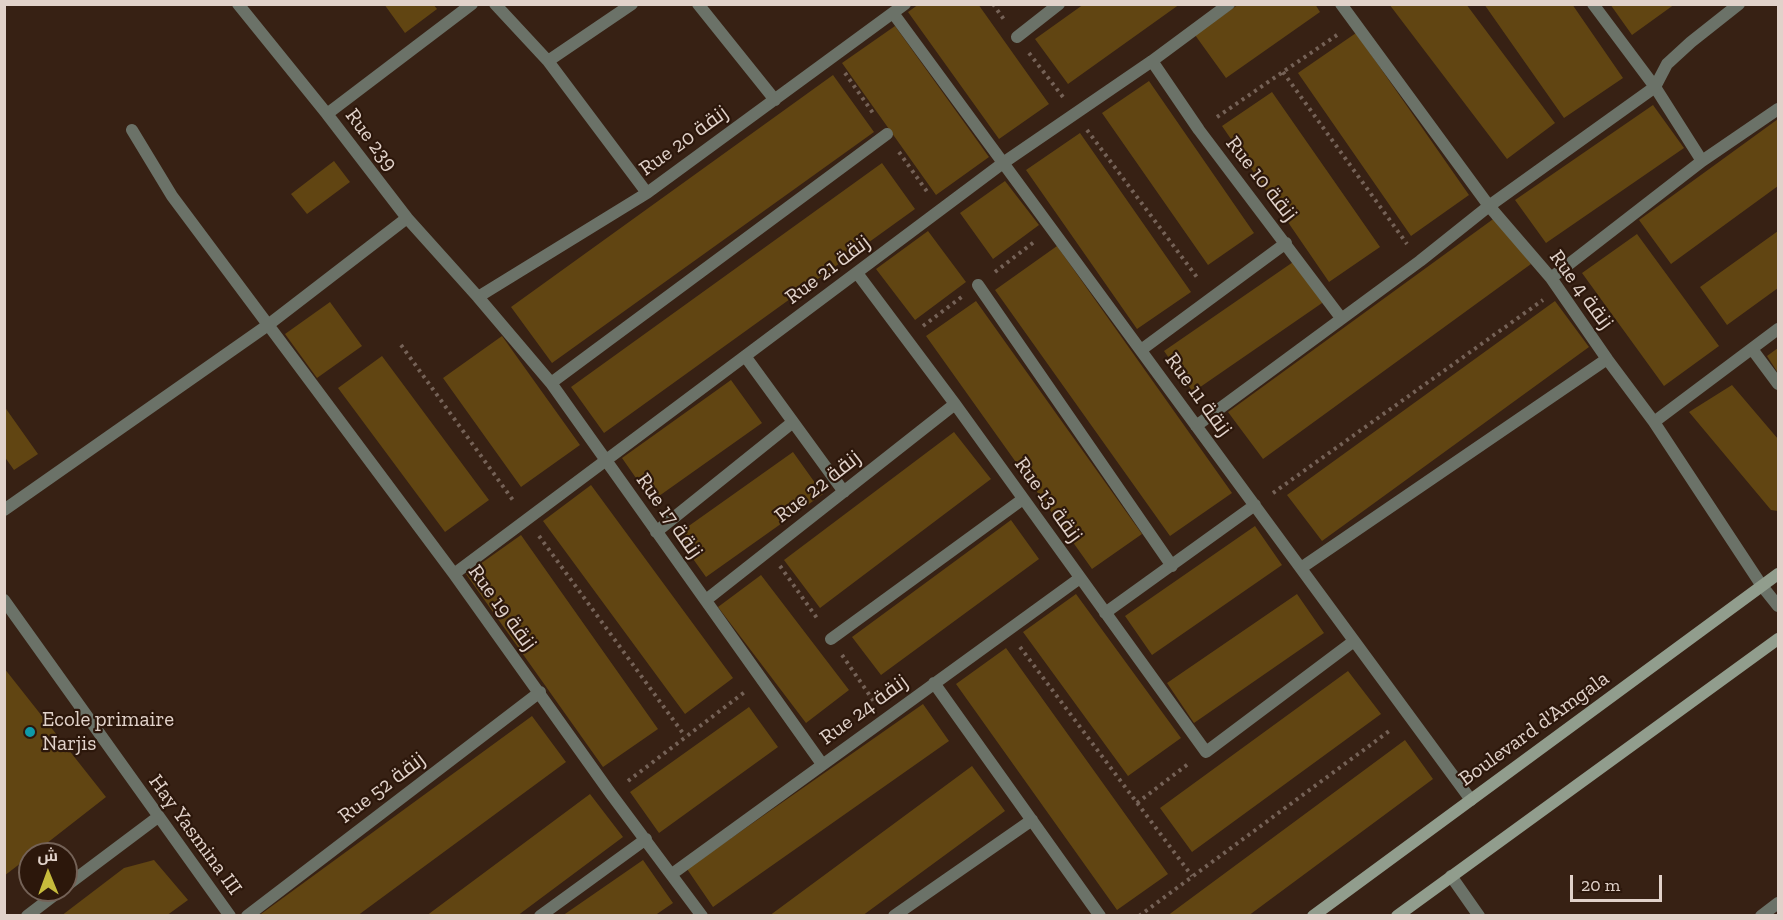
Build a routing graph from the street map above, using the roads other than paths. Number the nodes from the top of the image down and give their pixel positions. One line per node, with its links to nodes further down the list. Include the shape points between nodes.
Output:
1 (472, 4): 19 (street)
2 (495, 4): 14 (street)
3 (632, 4): 14 (street)
4 (698, 4): 17 (street)
5 (905, 4): 12 (street, Rue 20 زنقة)
6 (1059, 4): 13 (street)
7 (1229, 4): 15 (street, Rue 21 زنقة)
8 (1341, 4): 25 (street, Rue 4 زنقة)
9 (1593, 4): 16 (street)
10 (1739, 4): 16 (street, via 1667,64)
11 (241, 6): 19 (street, Rue 239)
12 (893, 13): 17 (street, Rue 20 زنقة); 23 (street, Rue 11 زنقة)
13 (1017, 37)
14 (548, 61): 24 (street)
15 (1152, 62): 23 (street, Rue 21 زنقة); 27 (street, Rue 10 زنقة)
16 (1655, 87): 22 (street); 25 (street)
17 (775, 100): 24 (street, Rue 20 زنقة)
18 (1779, 109): 22 (street)
19 (327, 114): 26 (street, Rue 239)
20 (132, 130): 33 (street, Rue 19 زنقة, via 172,196)
21 (887, 134): 39 (street)
22 (1702, 161): 29 (street)
23 (1004, 163): 28 (street, Rue 21 زنقة); 36 (street, Rue 11 زنقة)
24 (647, 193): 31 (street, Rue 20 زنقة)
25 (1489, 206): 29 (street, Rue 4 زنقة); 32 (street)
26 (407, 218): 31 (street, Rue 239); 33 (street)
27 (1286, 243): 32 (street, Rue 10 زنقة); 36 (street)
28 (857, 273): 37 (street, Rue 21 زنقة); 41 (street, Rue 13 زنقة)
29 (1551, 278): 38 (street, Rue 4 زنقة)
30 (978, 285): 51 (street)
31 (478, 297): 39 (street, Rue 17 زنقة)
32 (1341, 318): 44 (street)
33 (268, 325): 49 (street); 53 (street, Rue 19 زنقة)
34 (1779, 329): 35 (street)
35 (1752, 349): 40 (street); 43 (street)
36 (1141, 350): 44 (street, Rue 11 زنقة)
37 (745, 356): 42 (street); 45 (street, Rue 21 زنقة)
38 (1607, 359): 43 (street, Rue 4 زنقة); 52 (street)
39 (551, 383): 45 (street, Rue 17 زنقة)
40 (1779, 384)
41 (955, 404): 46 (street, Rue 22 زنقة); 47 (street, Rue 13 زنقة)
42 (793, 422): 46 (street); 50 (street)
43 (1654, 422): 56 (street, Rue 4 زنقة)
44 (1196, 426): 48 (street, Rue 11 زنقة)
45 (606, 460): 50 (street, Rue 17 زنقة); 53 (street, Rue 21 زنقة)
46 (844, 492): 58 (street, Rue 22 زنقة)
47 (1023, 499): 55 (street, Rue 13 زنقة); 61 (street)
48 (1255, 505): 51 (street); 52 (street, Rue 11 زنقة)
49 (4, 510)
50 (656, 532): 58 (street, Rue 17 زنقة)
51 (1172, 566): 60 (street)
52 (1301, 568): 63 (street, Rue 11 زنقة)
53 (454, 574): 65 (street, Rue 19 زنقة)
54 (1779, 574): 56 (street, Boulevard d'Amgala)
55 (1080, 578): 60 (street, Rue 13 زنقة); 64 (street, Rue 24 زنقة)
56 (1762, 586): 59 (street, Rue 4 زنقة); 67 (street, Boulevard d'Amgala)
57 (4, 600): 68 (street, Hay Yasmina III)
58 (706, 600): 66 (street, Rue 17 زنقة)
59 (1779, 606)
60 (1105, 613): 63 (street, Rue 13 زنقة, via 1206,752)
61 (831, 639)
62 (1779, 639): 72 (street)
63 (1354, 640): 67 (street, Rue 11 زنقة)
64 (934, 683): 66 (street, Rue 24 زنقة); 69 (street)
65 (540, 692): 70 (street, Rue 19 زنقة); 78 (street, Rue 52 زنقة)
66 (822, 764): 71 (street, Rue 24 زنقة)
67 (1471, 800): 83 (street, Boulevard d'Amgala)
68 (158, 817): 73 (street); 77 (street, Hay Yasmina III)
69 (1032, 820): 81 (street); 82 (street)
70 (646, 839): 71 (street, Rue 19 زنقة); 79 (street)
71 (672, 874): 80 (street, Rue 19 زنقة)
72 (1451, 876): 84 (street); 85 (street)
73 (78, 877)
74 (45, 902): 76 (street)
75 (1779, 903): 86 (street)
76 (27, 915)
77 (230, 915)
78 (247, 915)
79 (540, 915)
80 (702, 915)
81 (894, 915)
82 (1100, 915)
83 (1313, 915)
84 (1397, 915)
85 (1479, 915)
86 (1761, 915)

